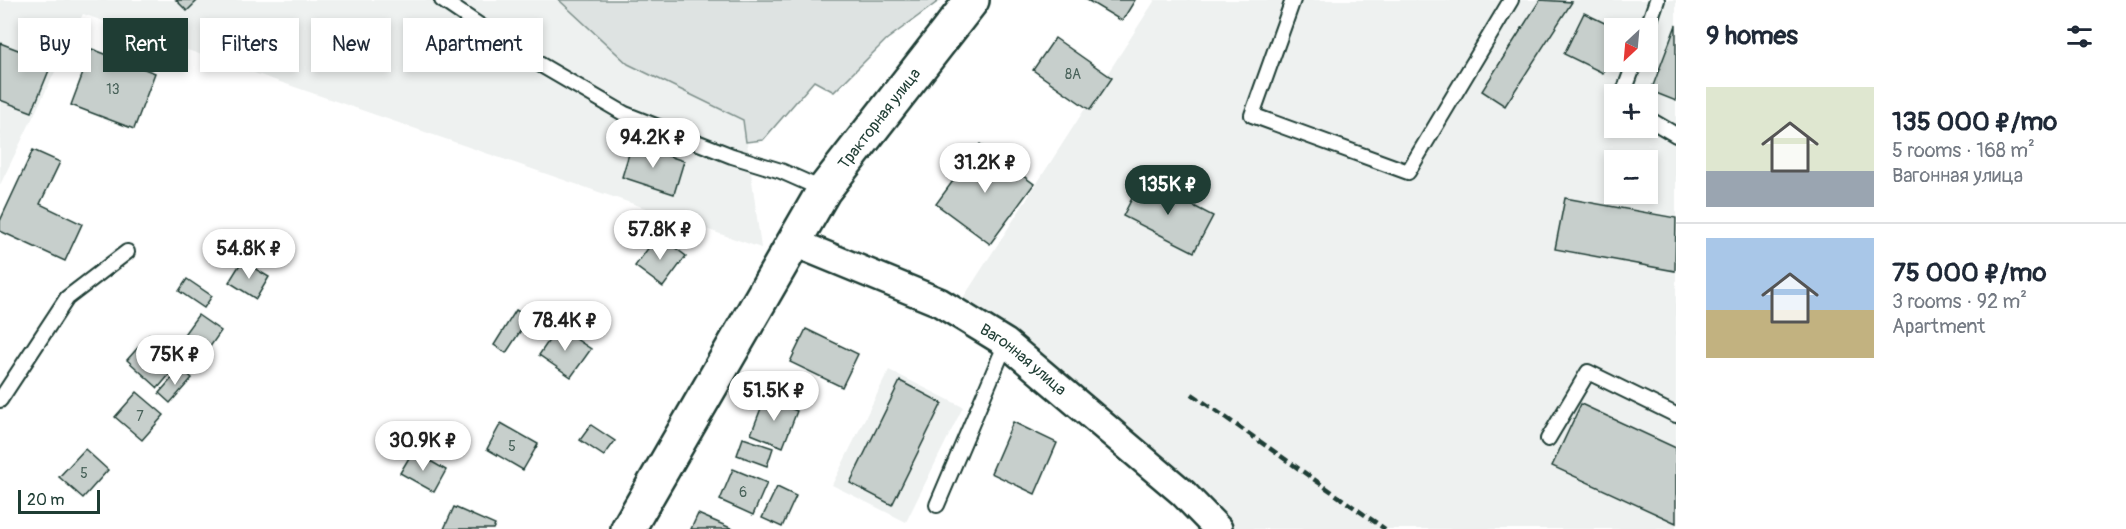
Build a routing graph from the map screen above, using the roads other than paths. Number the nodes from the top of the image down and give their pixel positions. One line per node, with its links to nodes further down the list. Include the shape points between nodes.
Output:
1 (442, 0): 9 (lane, via 517,51 625,114)
2 (972, 0): 9 (main road, Тракторная улица)
3 (1293, 0): 4 (lane, via 1252,116 1408,172)
4 (1511, 0)
5 (1657, 0): 6 (lane)
6 (1651, 18)
7 (1658, 124): 8 (lane)
8 (1676, 135)
9 (824, 190): 10 (main road, Тракторная улица)
10 (793, 242): 12 (street, Вагонная улица, via 939,302); 17 (main road, Тракторная улица)
11 (127, 252): 13 (lane, via 67,298)
12 (1006, 343): 16 (lane); 18 (street, Вагонная улица, via 1183,493)
13 (0, 400)
14 (1676, 415): 15 (lane, via 1588,372)
15 (1548, 439)
16 (938, 505)
17 (628, 529)
18 (1218, 529)

